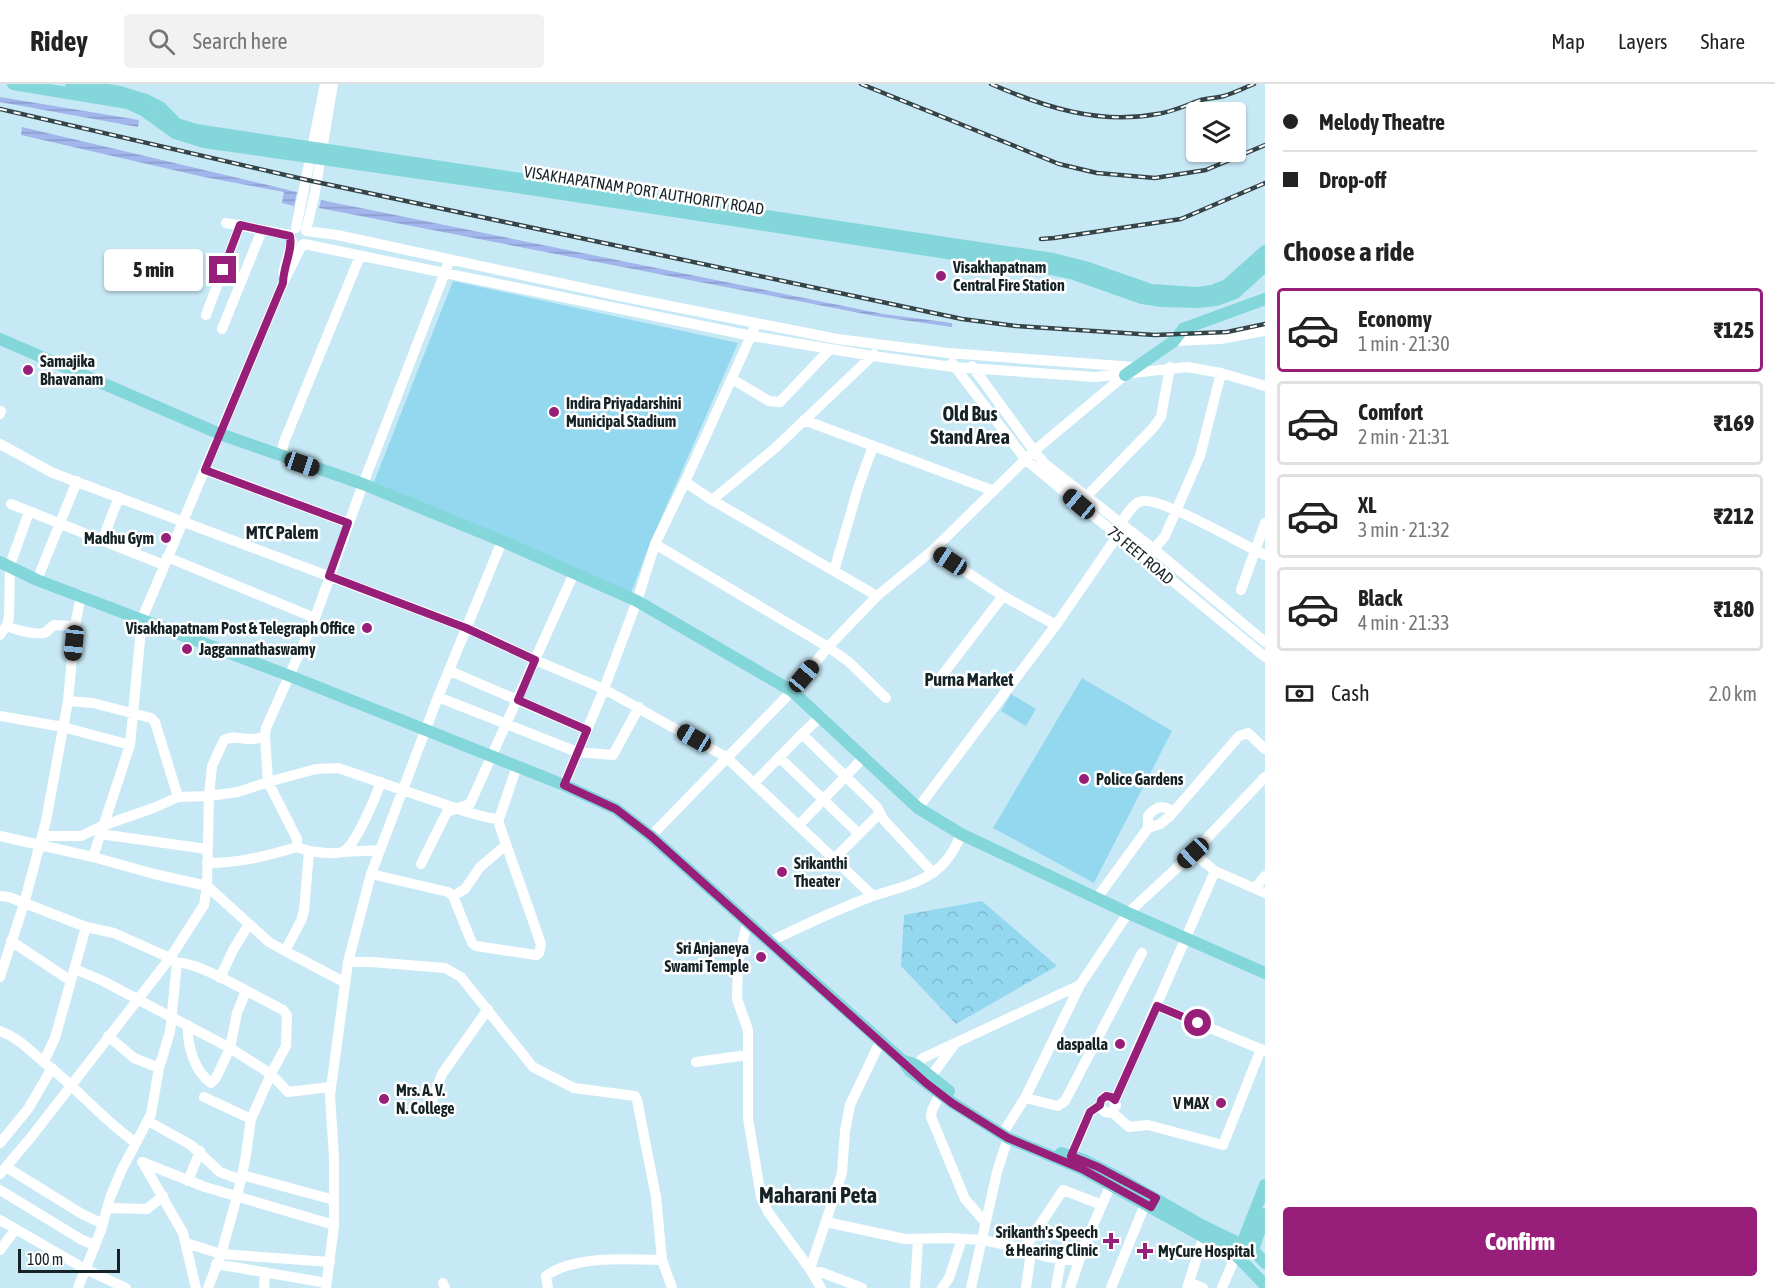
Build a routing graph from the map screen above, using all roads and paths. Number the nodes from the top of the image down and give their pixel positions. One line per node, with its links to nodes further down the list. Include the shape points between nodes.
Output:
1 (13, 84): 5 (main road, VISAKHAPATNAM PORT AUTHORITY ROAD, via 128,103 192,140)
2 (71, 84): 5 (main road, VISAKHAPATNAM PORT AUTHORITY ROAD, via 151,102 177,124 188,128)
3 (325, 84): 5 (street)
4 (333, 84): 5 (street)
5 (316, 154): 9 (street); 10 (main road, VISAKHAPATNAM PORT AUTHORITY ROAD, via 1053,259 1159,291 1198,293 1220,289); 16 (main road, VISAKHAPATNAM PORT AUTHORITY ROAD, via 1040,267 1152,300 1206,302 1235,293)
6 (226, 223): 7 (street)
7 (240, 225): 8 (street); 18 (street)
8 (262, 230): 9 (street); 20 (street)
9 (299, 237): 11 (street); 12 (street, via 337,235); 38 (street)
10 (1265, 251)
11 (360, 256): 14 (street); 42 (street)
12 (450, 259): 14 (street); 19 (street)
13 (1265, 266): 16 (main road, VISAKHAPATNAM PORT AUTHORITY ROAD)
14 (445, 274): 22 (street); 47 (street)
15 (1265, 275): 16 (main road)
16 (1249, 281)
17 (1265, 299): 24 (main road, via 1187,327)
18 (206, 315)
19 (755, 323): 22 (street); 25 (street)
20 (222, 329)
21 (1265, 331): 24 (street, via 1231,338)
22 (752, 336): 26 (street); 35 (street)
23 (0, 339): 38 (main road)
24 (1174, 341): 33 (main road)
25 (880, 345): 27 (street); 29 (street)
26 (830, 349): 29 (street); 35 (street, via 780,402 770,401)
27 (948, 353): 28 (street); 30 (street, 75 FEET ROAD)
28 (967, 355): 32 (street, 75 FEET ROAD); 33 (street)
29 (873, 356): 30 (street); 37 (street)
30 (953, 367): 32 (street); 43 (street, 75 FEET ROAD)
31 (1170, 367): 33 (street); 34 (street); 51 (street, via 1161,417 1154,428)
32 (973, 368): 33 (street, via 1095,376); 41 (street, 75 FEET ROAD)
33 (1135, 371): 41 (street)
34 (1221, 374): 36 (street); 53 (street, via 1200,456)
35 (732, 379): 46 (street)
36 (1265, 386)
37 (804, 420): 40 (street); 50 (street)
38 (220, 434): 42 (main road); 44 (street)
39 (0, 444): 45 (street, via 53,473)
40 (873, 446): 48 (street); 70 (street)
41 (1034, 451): 43 (street); 51 (street, 75 FEET ROAD)
42 (281, 457): 47 (main road)
43 (1026, 460): 48 (street); 51 (street, 75 FEET ROAD)
44 (205, 470): 55 (street); 56 (street)
45 (77, 481): 49 (street); 59 (street)
46 (685, 482): 50 (street); 63 (street)
47 (363, 484): 56 (street); 62 (main road)
48 (994, 491): 64 (street)
49 (119, 497): 55 (street); 61 (street)
50 (712, 500): 70 (street)
51 (1083, 500): 57 (street, 75 FEET ROAD); 60 (street, 75 FEET ROAD)
52 (11, 504): 54 (street)
53 (1177, 511): 57 (street, via 1140,501); 65 (street); 66 (street)
54 (29, 512): 59 (street); 69 (street)
55 (184, 521): 68 (street); 72 (street)
56 (348, 523): 72 (street)
57 (1121, 523): 65 (street, 75 FEET ROAD)
58 (1265, 523): 66 (street)
59 (59, 524): 61 (street); 73 (street)
60 (1118, 535): 67 (street, 75 FEET ROAD); 82 (street)
61 (102, 541): 68 (street)
62 (502, 541): 71 (main road); 84 (street)
63 (655, 544): 78 (street); 87 (street)
64 (933, 550): 76 (street); 77 (street)
65 (1155, 550): 67 (street); 86 (street, 75 FEET ROAD)
66 (1260, 553): 74 (street)
67 (1144, 558): 88 (street, 75 FEET ROAD)
68 (165, 561): 80 (street); 81 (street)
69 (5, 563): 73 (main road); 79 (street)
70 (834, 571): 76 (street)
71 (574, 573): 78 (main road); 89 (street)
72 (329, 576): 80 (street); 84 (street)
73 (37, 580): 75 (main road)
74 (1241, 590)
75 (81, 595): 81 (main road); 83 (street)
76 (877, 596): 87 (street)
77 (1003, 596): 82 (street); 92 (street)
78 (637, 601): 93 (street); 94 (main road)
79 (6, 618): 83 (street, via 14,630 41,633 54,625); 85 (street)
80 (315, 618): 91 (street)
81 (142, 620): 91 (main road); 100 (street)
82 (1056, 624): 128 (street)
83 (75, 626): 98 (street)
84 (466, 628): 89 (street); 90 (street)
85 (0, 635)
86 (1265, 642)
87 (828, 647): 94 (street); 96 (street)
88 (1265, 657)
89 (535, 660): 93 (street); 97 (street)
90 (450, 671): 95 (street); 97 (street)
91 (290, 676): 105 (main road); 108 (street)
92 (940, 678)
93 (604, 689): 99 (street); 106 (street)
94 (792, 691): 102 (main road); 113 (street)
95 (438, 697): 103 (street); 105 (street)
96 (886, 698)
97 (518, 700): 103 (street); 106 (street)
98 (68, 701): 100 (street); 104 (street)
99 (639, 707): 111 (street, via 612,755); 113 (street)
100 (134, 713): 109 (street); 125 (street, via 155,722)
101 (0, 716): 104 (street)
102 (821, 717): 107 (street); 115 (main road)
103 (507, 724): 111 (street); 112 (street)
104 (63, 727): 109 (street); 137 (street)
105 (426, 730): 112 (main road); 123 (street)
106 (587, 730): 111 (street)
107 (802, 734): 114 (street); 117 (street)
108 (265, 736): 119 (street); 124 (street, via 251,741 231,737 224,740 212,766)
109 (130, 745): 132 (street)
110 (1265, 749): 157 (street, via 1252,735 1243,734 1173,811 1157,807 1148,816 1148,828)
111 (578, 752): 122 (street)
112 (493, 757): 116 (main road); 127 (street, via 470,804)
113 (726, 757): 121 (street); 136 (street)
114 (778, 757): 121 (street); 126 (street)
115 (863, 758): 117 (street); 128 (main road)
116 (517, 766): 122 (main road); 130 (street)
117 (844, 776): 126 (street); 129 (street, via 877,807)
118 (1265, 777): 143 (street)
119 (268, 782): 120 (street, via 331,767); 124 (street); 140 (street)
120 (381, 782): 123 (street); 142 (street, via 368,814)
121 (754, 783): 131 (street)
122 (564, 785): 136 (main road, via 616,809)
123 (403, 789): 127 (street); 141 (street)
124 (209, 796): 125 (street); 139 (street)
125 (178, 797): 132 (street)
126 (823, 800): 131 (street); 133 (street)
127 (458, 808): 130 (street); 147 (street, via 447,812)
128 (918, 808): 134 (main road)
129 (879, 814): 133 (street); 149 (street)
130 (499, 819): 138 (street)
131 (800, 824): 145 (street)
132 (101, 830): 137 (street); 139 (street); 144 (street)
133 (858, 833): 145 (street)
134 (961, 834): 149 (street, via 949,858); 157 (main road)
135 (0, 836): 137 (street)
136 (651, 836): 160 (main road)
137 (41, 841): 144 (street); 158 (street)
138 (506, 845): 155 (street, via 480,867 465,889); 155 (street, via 541,944 536,955 476,946)
139 (207, 849): 146 (street)
140 (303, 849): 142 (street); 146 (street); 166 (street, via 304,911)
141 (380, 850): 142 (street); 150 (street)
142 (344, 852)
143 (1193, 853): 148 (street); 159 (street)
144 (93, 857): 152 (street)
145 (834, 859): 156 (street)
146 (207, 863): 152 (street)
147 (421, 864)
148 (1215, 871): 153 (street); 163 (street)
149 (933, 873): 156 (street, via 911,885)
150 (371, 874): 155 (street); 169 (street)
151 (1265, 876): 153 (street)
152 (207, 886): 161 (street); 168 (street, via 204,905)
153 (1260, 891)
154 (0, 896): 158 (street)
155 (453, 896)
156 (873, 896): 165 (street)
157 (1097, 898): 159 (main road)
158 (24, 904): 162 (street); 164 (street)
159 (1128, 913): 163 (main road); 176 (street)
160 (747, 923): 165 (main road); 189 (street, via 738,962 737,999 748,1030)
161 (249, 924): 166 (street); 173 (street)
162 (86, 927): 168 (street, via 114,933); 170 (street)
163 (1185, 938): 171 (main road); 179 (street)
164 (11, 941): 172 (street); 174 (street)
165 (769, 942): 185 (main road)
166 (285, 951): 175 (street)
167 (1142, 953): 200 (street, via 1065,1101 1058,1106)
168 (173, 961): 173 (street); 178 (street); 181 (street)
169 (348, 962): 175 (street); 180 (street, via 445,968 461,977)
170 (75, 969): 174 (street); 178 (street)
171 (1265, 973)
172 (0, 977)
173 (220, 978): 177 (street)
174 (71, 981): 191 (street)
175 (344, 982): 197 (street)
176 (1080, 985): 186 (street); 200 (street)
177 (246, 991): 187 (street); 194 (street, via 283,1010 287,1016 286,1046)
178 (138, 999): 181 (street); 184 (street)
179 (1157, 1006): 188 (street); 201 (street)
180 (488, 1009): 203 (street, via 442,1074); 243 (street, via 533,1067 573,1088 635,1096 656,1197)
181 (172, 1019): 182 (street); 193 (street)
182 (188, 1025): 187 (street); 187 (street, via 189,1046 203,1076 212,1083)
183 (0, 1031): 191 (street, via 18,1040)
184 (108, 1036): 193 (street, via 134,1058); 196 (street)
185 (880, 1042): 192 (main road); 227 (street, via 850,1105 842,1173)
186 (956, 1042): 192 (street); 195 (street)
187 (230, 1048): 194 (street)
188 (1263, 1050): 204 (street, via 1223,1145 1148,1125 1129,1127)
189 (748, 1055): 190 (street); 248 (street, via 748,1118 761,1197)
190 (696, 1062)
191 (48, 1065): 196 (street); 208 (street, via 28,1108)
192 (910, 1065): 195 (main road)
193 (159, 1068): 206 (street)
194 (270, 1074): 197 (street, via 288,1092); 205 (street)
195 (928, 1079): 198 (main road); 207 (main road)
196 (72, 1084): 209 (street); 213 (street)
197 (330, 1088): 221 (street)
198 (940, 1094): 207 (main road); 228 (street, via 931,1117 965,1199)
199 (204, 1097): 205 (street)
200 (1025, 1098): 207 (street)
201 (1115, 1100): 202 (street, via 1106,1096); 204 (street)
202 (1100, 1105): 204 (street, via 1104,1112); 211 (street, via 1090,1112)
203 (430, 1106)
204 (1112, 1112)
205 (251, 1119): 214 (street)
206 (148, 1121): 209 (street); 210 (street)
207 (1007, 1133): 211 (main road); 216 (main road); 228 (street)
208 (0, 1143)
209 (134, 1148): 212 (street); 224 (street)
210 (200, 1151): 214 (street, via 220,1172); 215 (street)
211 (1071, 1156): 222 (main road)
212 (142, 1162): 215 (street); 219 (street)
213 (4, 1165): 229 (street)
214 (242, 1178): 220 (street); 221 (street)
215 (188, 1181): 220 (street)
216 (1111, 1184): 222 (main road); 223 (street)
217 (1265, 1185): 239 (main road)
218 (0, 1190): 238 (street)
219 (163, 1196): 224 (street, via 147,1209); 236 (street)
220 (237, 1197): 230 (street); 241 (street)
221 (334, 1200): 230 (street)
222 (1150, 1201): 232 (main road); 239 (main road); 268 (street)
223 (1102, 1205): 240 (street, via 1063,1190); 244 (street)
224 (107, 1208): 229 (street)
225 (1265, 1214): 239 (main road)
226 (0, 1220): 231 (street)
227 (826, 1222): 234 (street); 248 (street)
228 (985, 1222): 235 (street)
229 (103, 1224): 238 (street)
230 (334, 1225): 245 (street)
231 (15, 1230): 237 (street); 247 (street)
232 (1204, 1236): 239 (main road); 250 (street)
233 (962, 1239): 234 (street); 235 (street); 263 (street)
234 (918, 1240): 262 (street)
235 (983, 1240): 240 (street); 264 (street)
236 (186, 1243): 241 (street); 255 (street)
237 (1, 1245)
238 (95, 1245): 247 (street)
239 (1244, 1249): 246 (main road); 251 (main road); 270 (street)
240 (1028, 1250): 242 (street); 265 (street)
241 (218, 1259): 245 (street); 249 (street); 256 (street)
242 (1061, 1259): 244 (street); 266 (street)
243 (662, 1260): 258 (street, via 617,1259 577,1264 546,1276); 259 (street)
244 (1078, 1261): 267 (street)
245 (330, 1262): 252 (street)
246 (1265, 1263)
247 (85, 1269): 253 (street); 254 (street)
248 (811, 1271): 260 (street); 261 (street)
249 (265, 1272): 252 (street); 257 (street)
250 (1188, 1285): 269 (street)
251 (1265, 1285)
252 (326, 1286)
253 (78, 1288)
254 (126, 1288)
255 (196, 1288)
256 (208, 1288)
257 (264, 1288)
258 (548, 1288)
259 (672, 1288)
260 (821, 1288)
261 (862, 1288)
262 (915, 1288)
263 (942, 1288)
264 (971, 1288)
265 (1026, 1288)
266 (1056, 1288)
267 (1070, 1288)
268 (1111, 1288)
269 (1203, 1288)
270 (1222, 1288)

